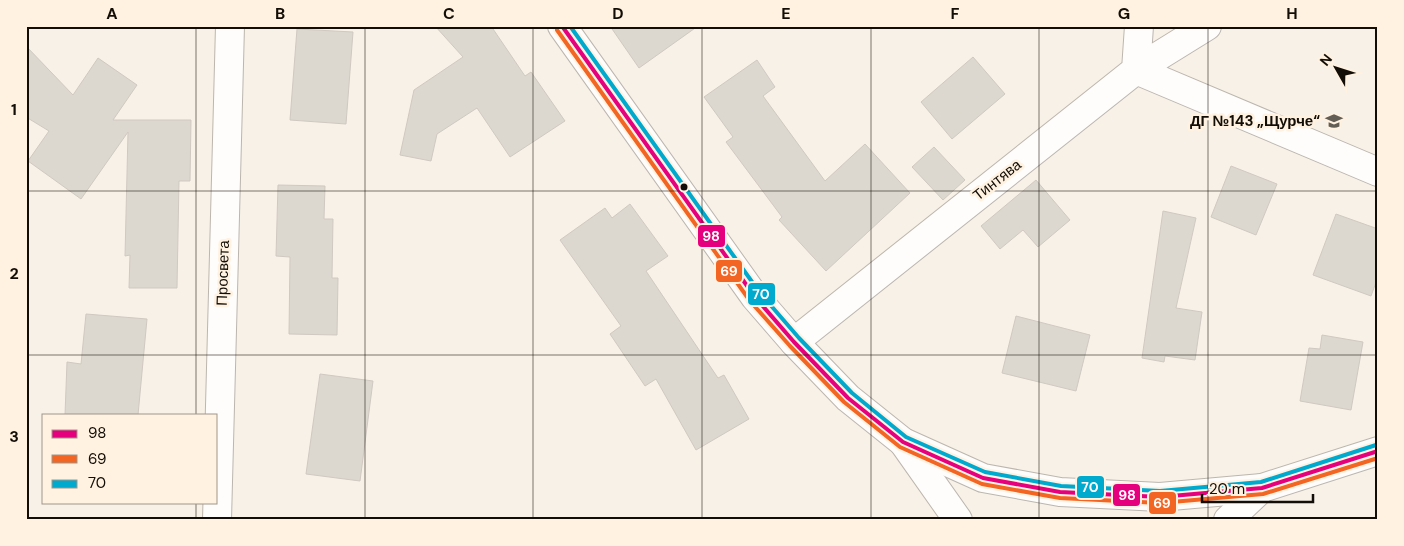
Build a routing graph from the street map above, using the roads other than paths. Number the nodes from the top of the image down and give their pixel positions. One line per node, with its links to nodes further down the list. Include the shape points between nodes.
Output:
1 (230, 26): 10 (street, Просвета)
2 (562, 26): 7 (street, via 755,297)
3 (1139, 26): 5 (street)
4 (1207, 26): 5 (street, Тинтява)
5 (1136, 70): 6 (street); 7 (street, Тинтява)
6 (1378, 172)
7 (794, 342): 8 (street, via 848,398)
8 (903, 442): 11 (street, via 983,478 1060,492 1160,497); 14 (street)
9 (1378, 451): 11 (street)
10 (218, 482)
11 (1262, 488): 15 (street)
12 (217, 504): 13 (street, Просвета)
13 (217, 520)
14 (958, 520)
15 (1228, 520)

